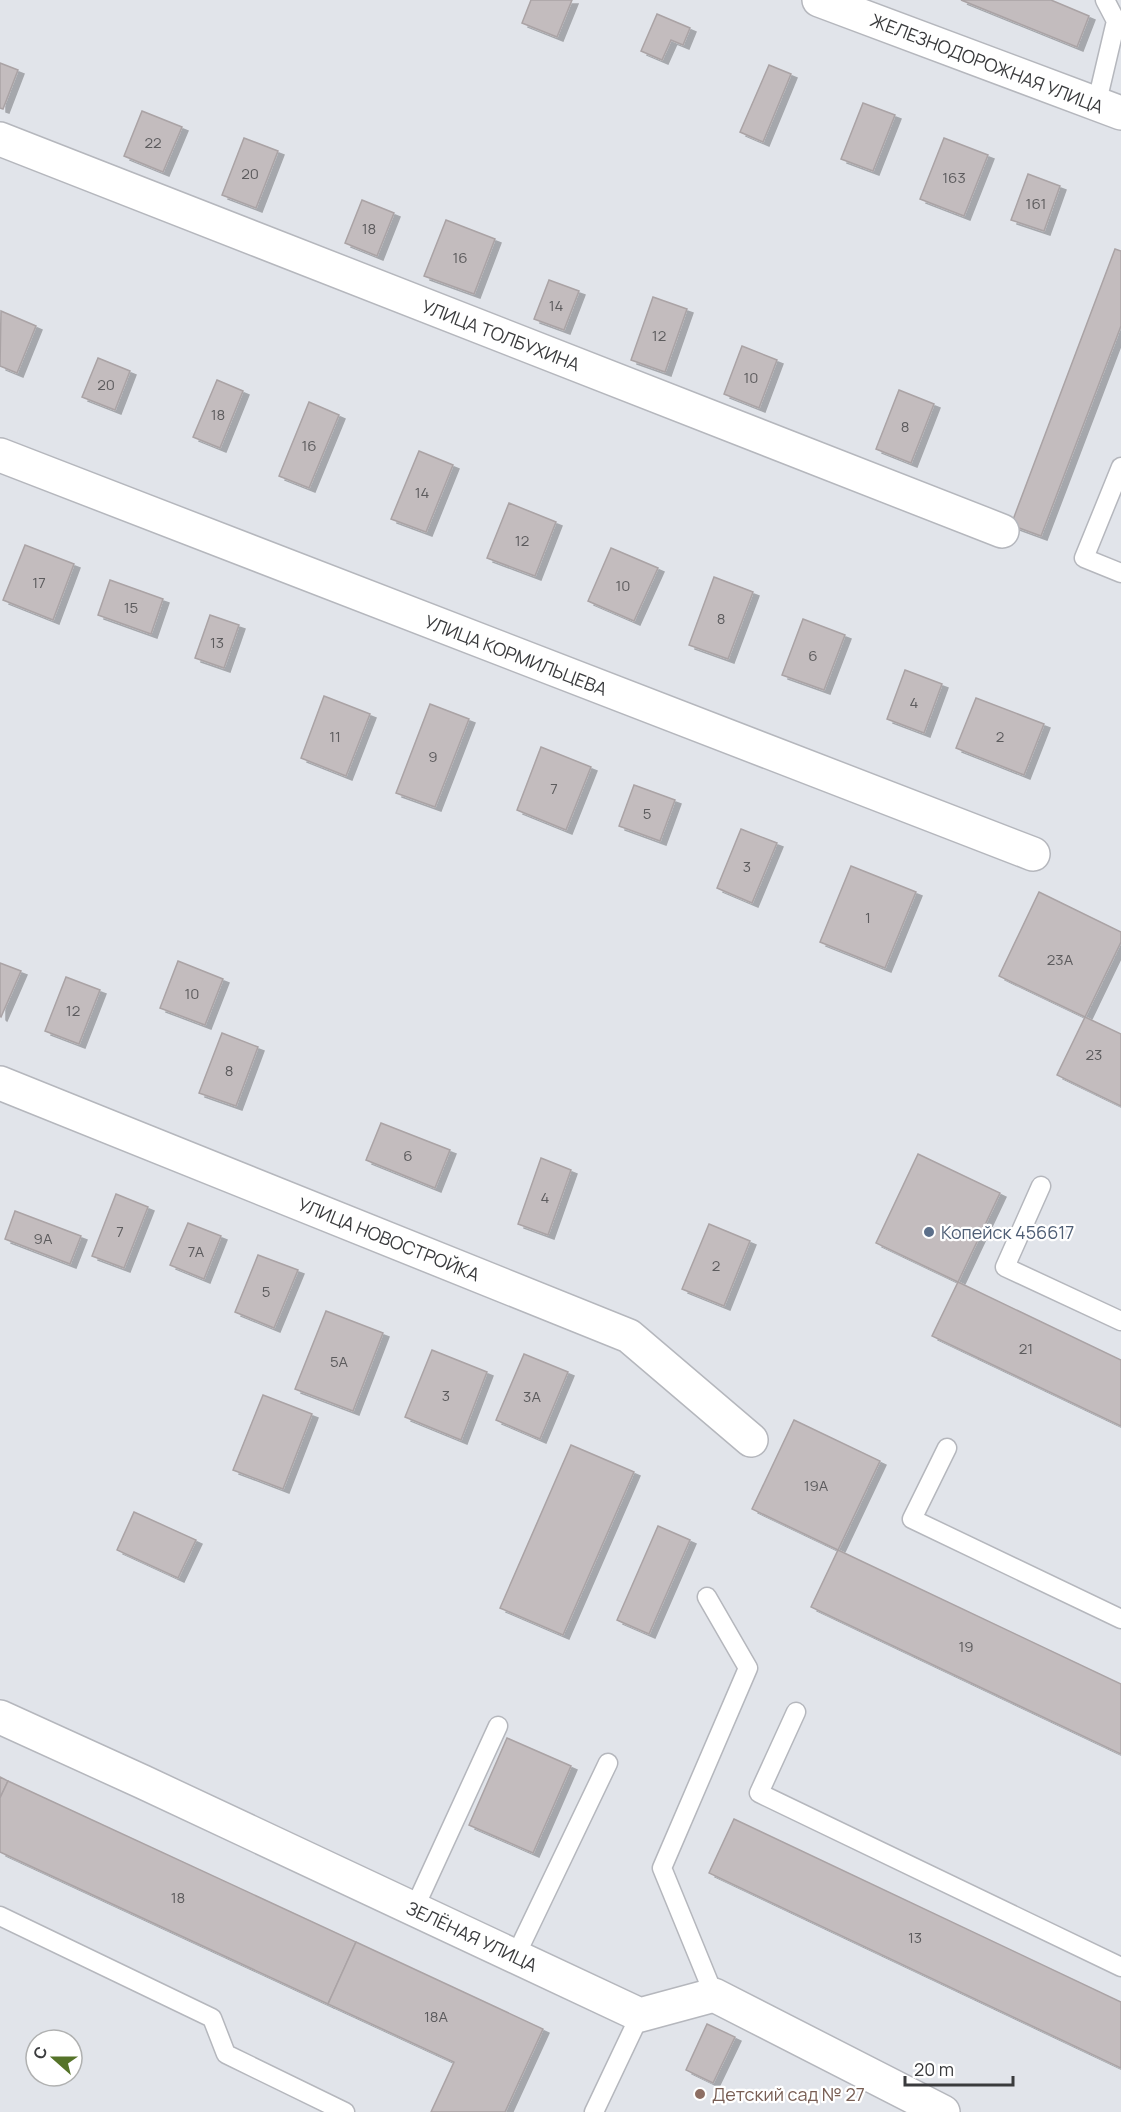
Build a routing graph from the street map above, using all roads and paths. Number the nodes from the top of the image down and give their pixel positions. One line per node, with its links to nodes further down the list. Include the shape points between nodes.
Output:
1 (819, 0): 3 (street, ЖЕЛЕЗНОДОРОЖНАЯ УЛИЦА)
2 (1105, 0): 3 (lane, via 1116,21)
3 (1108, 110)
4 (0, 139): 7 (street, УЛИЦА ТОЛБУХИНА)
5 (0, 455): 9 (street, УЛИЦА КОРМИЛЬЦЕВА)
6 (1121, 467): 8 (lane, via 1084,558)
7 (1002, 531)
8 (1121, 573)
9 (1033, 854)
10 (0, 1083): 13 (street, УЛИЦА НОВОСТРОЙКА, via 628,1336)
11 (1041, 1186): 12 (lane, via 1005,1267)
12 (1121, 1321)
13 (751, 1440)
14 (947, 1448): 16 (lane, via 912,1519)
15 (707, 1597): 25 (lane, via 748,1668 662,1868)
16 (1121, 1619)
17 (796, 1712): 24 (lane, via 759,1793)
18 (0, 1717): 21 (street, ЗЕЛЁНАЯ УЛИЦА)
19 (498, 1726): 21 (lane)
20 (608, 1763): 23 (lane)
21 (414, 1909): 23 (street, ЗЕЛЁНАЯ УЛИЦА)
22 (0, 1916): 27 (lane, via 212,2018 226,2055)
23 (515, 1956): 26 (street, ЗЕЛЁНАЯ УЛИЦА)
24 (1121, 1966)
25 (714, 1995): 26 (street); 29 (street)
26 (640, 2015): 28 (lane)
27 (345, 2112)
28 (594, 2112)
29 (943, 2112)

